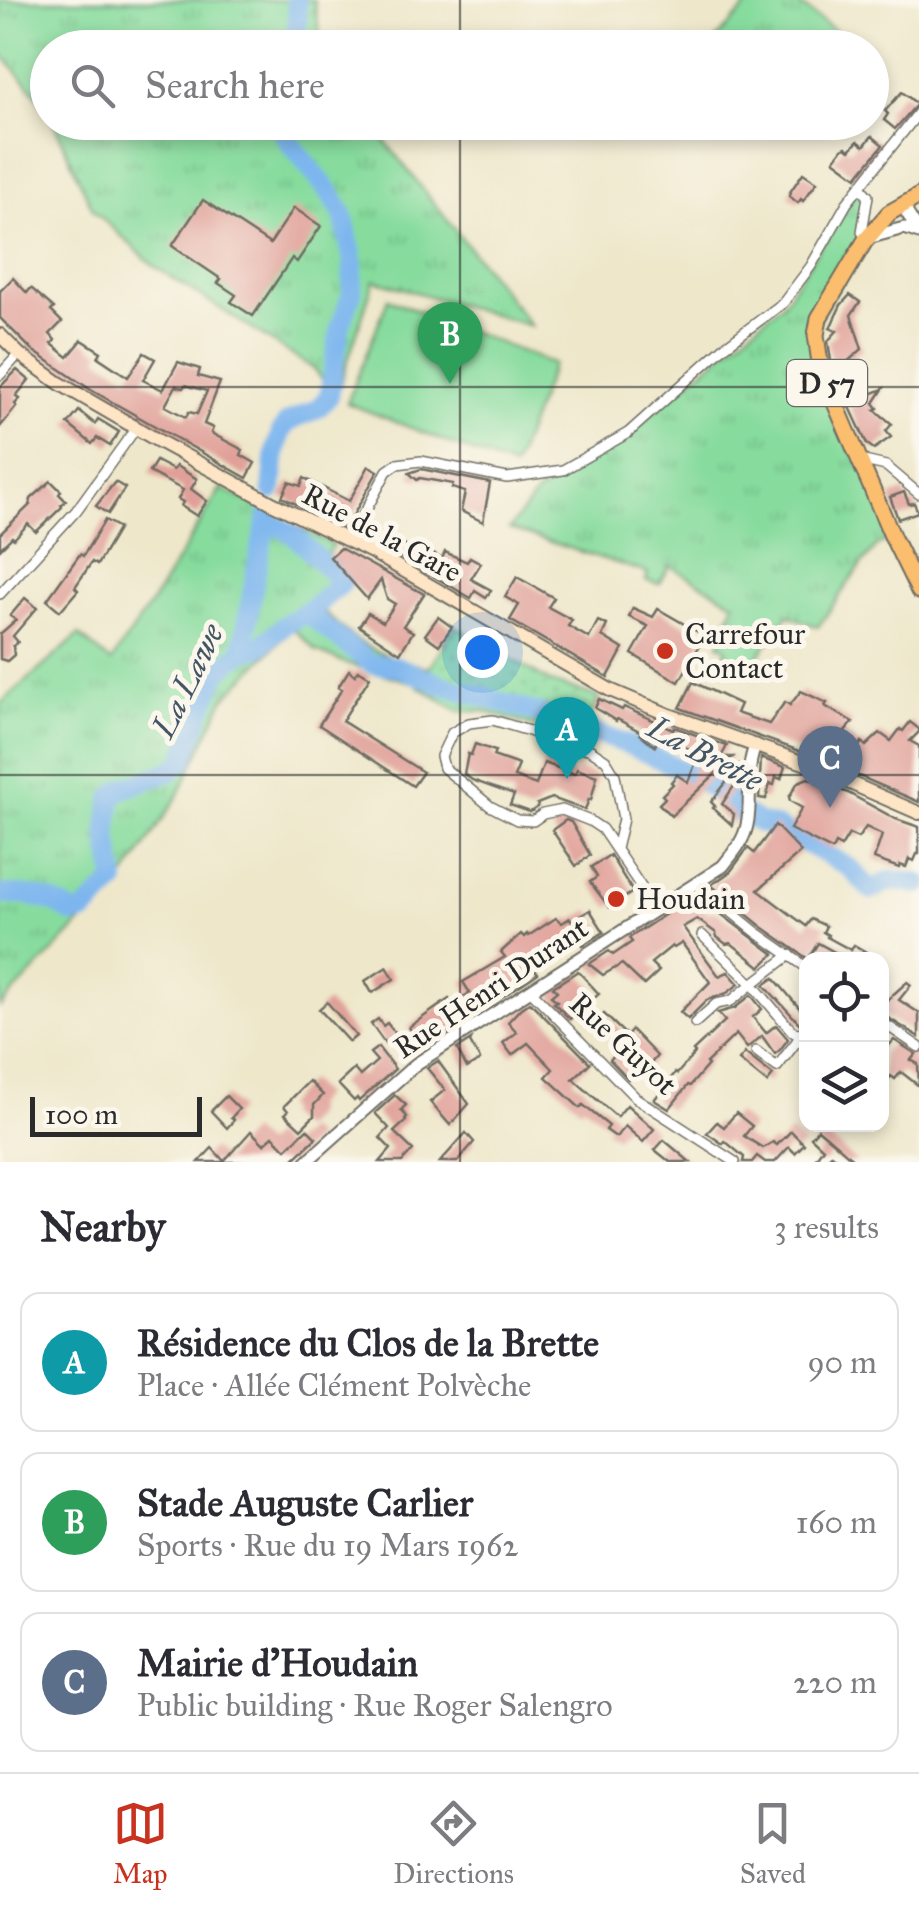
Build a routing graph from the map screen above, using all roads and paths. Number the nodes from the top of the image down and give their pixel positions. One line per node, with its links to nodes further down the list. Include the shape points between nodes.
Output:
1 (919, 112): 2 (street)
2 (860, 187): 5 (street, via 868,196 862,232); 12 (street, via 783,303 628,433 563,470 507,478 421,461 396,464)
3 (912, 199): 4 (street, via 906,213); 5 (main road, D 57)
4 (919, 233): 5 (street, via 904,228)
5 (868, 238): 10 (main road, D 57, via 819,318 816,335 821,370)
6 (0, 336): 7 (main road, Rue de la Gare)
7 (19, 354): 8 (street); 9 (main road, Rue de la Gare)
8 (0, 375)
9 (136, 428): 12 (main road, Rue de la Gare); 14 (street, via 76,511)
10 (860, 460): 11 (street, via 886,466); 13 (main road, D 57)
11 (919, 494)
12 (349, 542): 15 (main road, Rue de la Gare, via 610,690)
13 (919, 591)
14 (0, 594)
15 (756, 745): 16 (main road, Rue de la Gare); 18 (street, Rue Henri Durant, via 748,817 736,849)
16 (919, 814)
17 (616, 849): 17 (street, via 623,818 606,760 493,720 468,722 452,733 441,756 444,768 490,806 533,821 562,810 602,829); 19 (street)
18 (697, 884): 19 (street, Rue Henri Durant); 21 (street)
19 (656, 909): 24 (street, Rue Henri Durant)
20 (702, 935): 23 (street)
21 (790, 955): 22 (street); 23 (street)
22 (799, 962)
23 (752, 984): 25 (street); 27 (street, via 792,1032)
24 (531, 991): 31 (street, Rue Henri Durant, via 416,1064); 32 (street, Rue Guyot, via 636,1098)
25 (696, 1024)
26 (889, 1027): 29 (street)
27 (799, 1032)
28 (799, 1039): 30 (street, via 777,1067)
29 (919, 1046)
30 (756, 1051)
31 (312, 1160)
32 (735, 1162)

